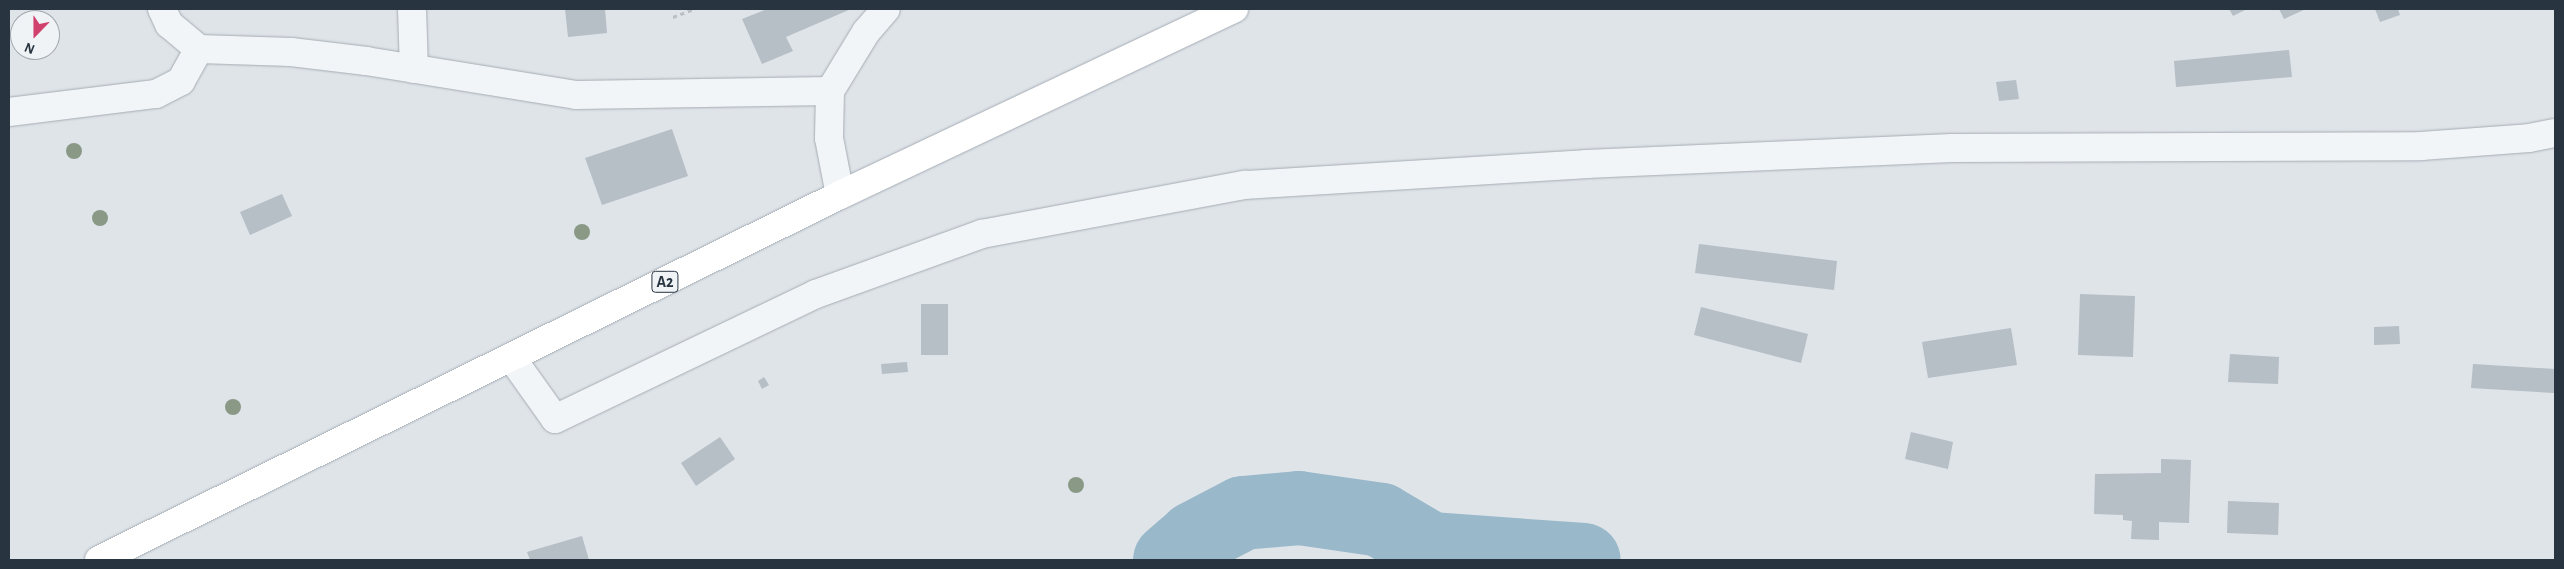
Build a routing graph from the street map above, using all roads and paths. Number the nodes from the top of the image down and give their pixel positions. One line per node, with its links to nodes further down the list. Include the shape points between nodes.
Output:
1 (162, 9): 7 (street, via 169,24)
2 (412, 9): 8 (street)
3 (694, 9): 6 (path)
4 (886, 9): 9 (street, via 866,32)
5 (1234, 9): 12 (main road, A2)
6 (674, 17)
7 (199, 49): 8 (street, via 291,52); 10 (street, via 181,81 156,94)
8 (414, 69): 9 (street, via 576,95)
9 (830, 91): 12 (street, via 829,138)
10 (9, 112)
11 (2555, 133): 13 (street, via 2420,146 1952,148 1586,164 1244,185 982,234 816,294 555,419)
12 (840, 195): 13 (main road, A2)
13 (511, 357): 14 (main road, A2)
14 (99, 560)

